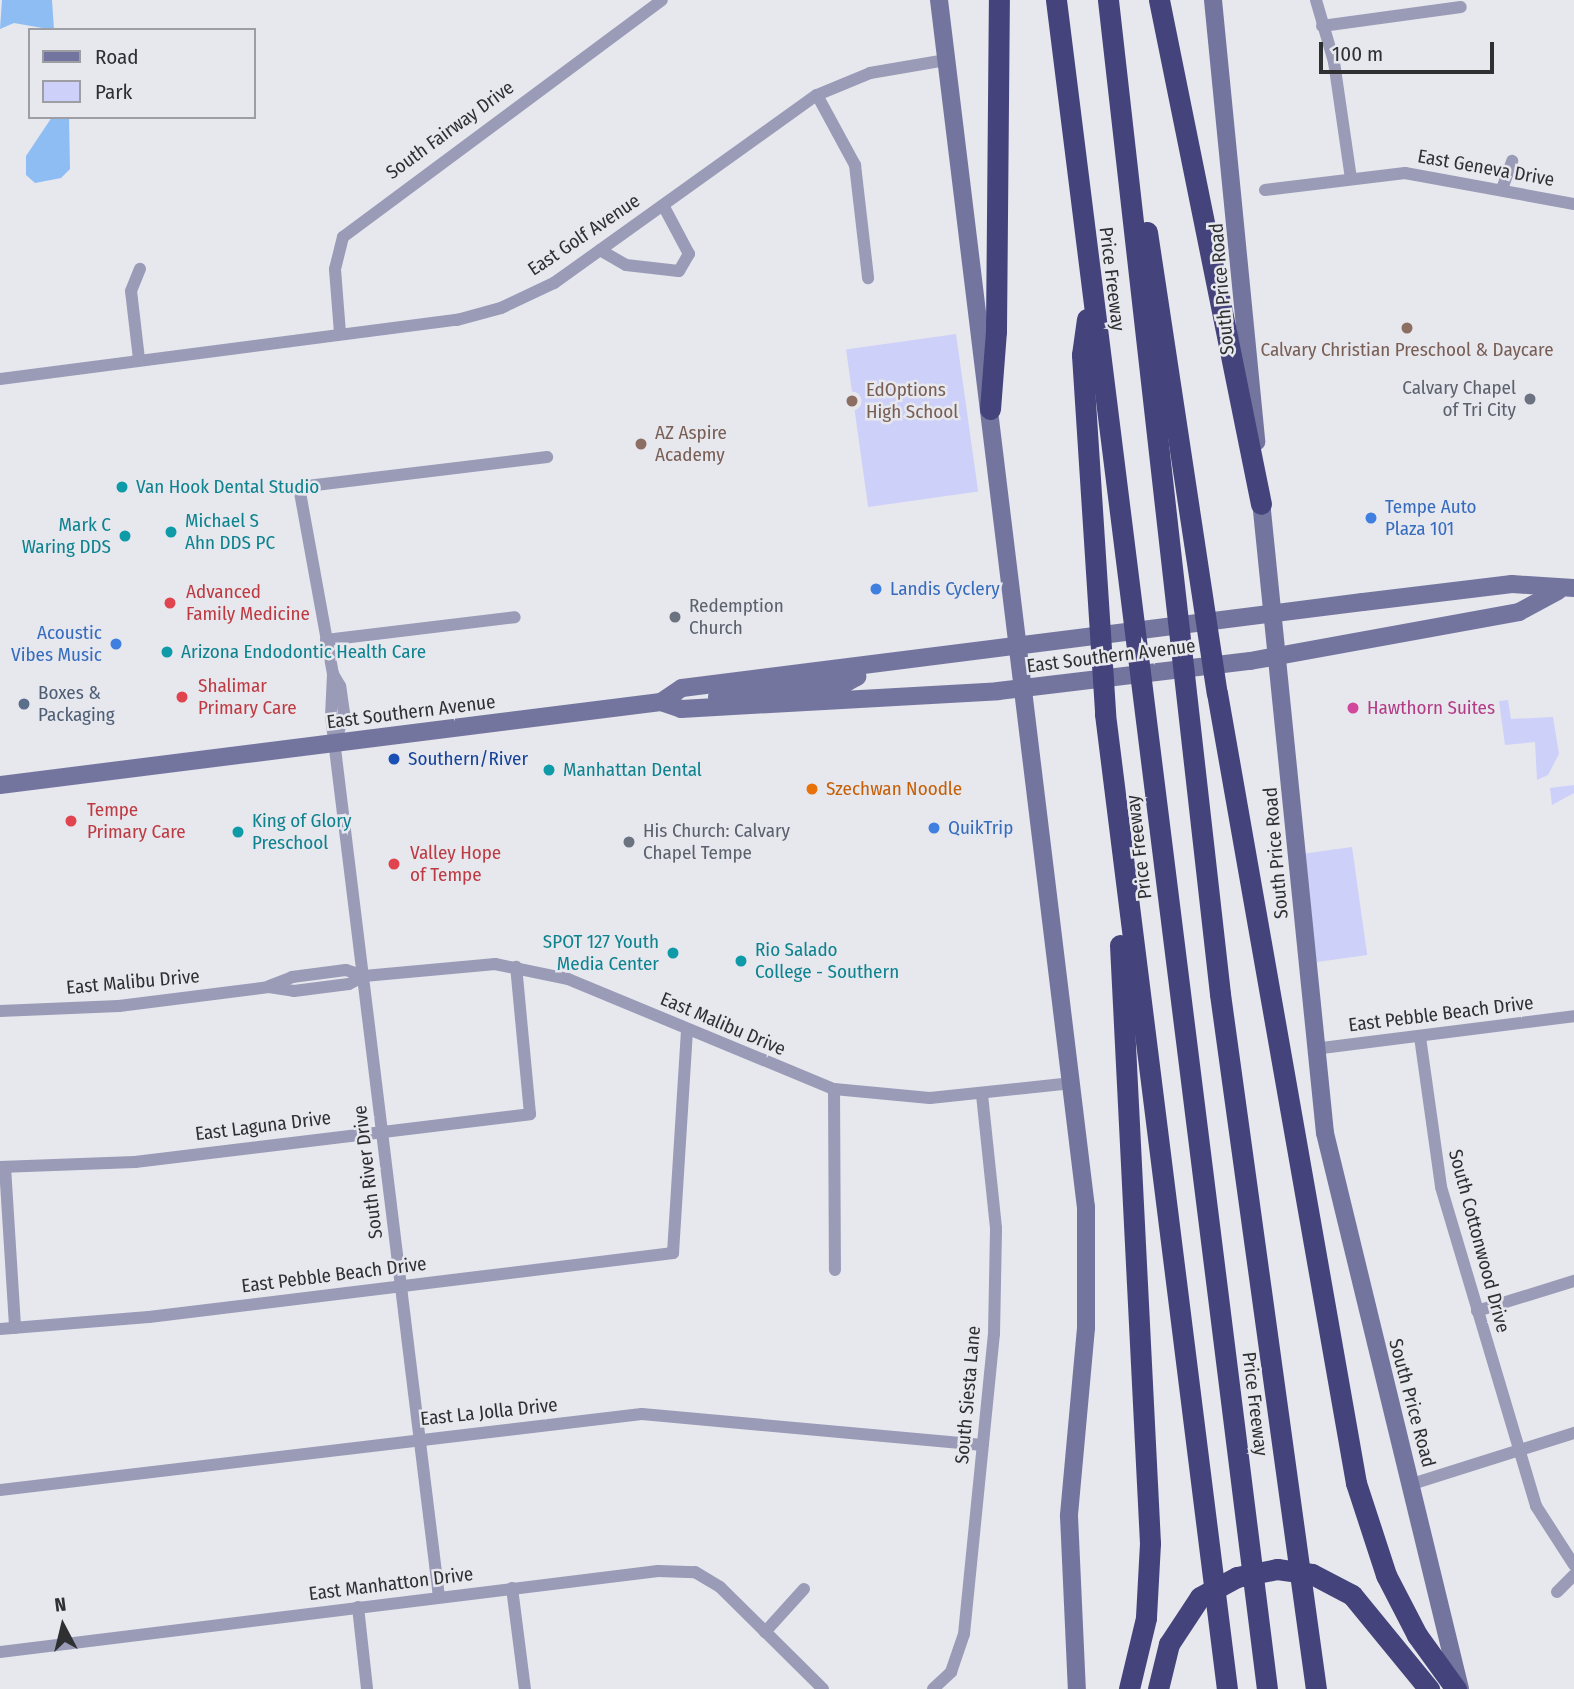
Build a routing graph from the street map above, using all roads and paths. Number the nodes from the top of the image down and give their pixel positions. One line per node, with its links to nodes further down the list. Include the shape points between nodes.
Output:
1 (662, 0): 24 (street, South Fairway Drive, via 343,237 335,269)
2 (939, 0): 11 (main road)
3 (999, 0): 27 (highway, via 996,331)
4 (1056, 0): 23 (highway, Price Freeway)
5 (1108, 0): 13 (highway, Price Freeway)
6 (1159, 0): 29 (highway)
7 (1213, 0): 29 (main road, South Price Road)
8 (1315, 0): 10 (street)
9 (1461, 7): 10 (street)
10 (1322, 26): 15 (street)
11 (946, 60): 12 (street, East Golf Avenue, via 894,67); 27 (main road)
12 (817, 95): 19 (street, East Golf Avenue); 22 (street, via 855,164)
13 (1121, 118): 85 (highway, Price Freeway, via 1220,994); 87 (highway, via 1142,200 1217,694 1356,1483 1386,1575 1417,1635)
14 (1512, 161): 16 (street)
15 (1351, 178): 16 (street, East Geneva Drive, via 1405,173); 17 (street, East Geneva Drive)
16 (1502, 189): 18 (street, East Geneva Drive)
17 (1265, 190)
18 (1574, 204)
19 (663, 205): 20 (street, East Golf Avenue); 20 (street, via 689,254 679,271 626,265)
20 (600, 250): 24 (street, East Golf Avenue, via 554,283 501,308 457,320)
21 (140, 269): 25 (street, via 131,291)
22 (867, 278)
23 (1090, 289): 42 (highway, via 1083,355 1096,617); 84 (highway, Price Freeway)
24 (340, 333): 25 (street, East Golf Avenue)
25 (139, 359): 26 (street, East Golf Avenue)
26 (0, 379)
27 (990, 409): 34 (main road)
28 (547, 457): 33 (street, South River Drive, via 299,486)
29 (1261, 504): 31 (main road, South Price Road)
30 (1566, 590): 31 (main road, East Southern Avenue, via 1512,584); 35 (main road, East Southern Avenue, via 1519,612)
31 (1274, 614): 34 (main road, East Southern Avenue); 35 (main road, South Price Road)
32 (515, 617): 33 (street)
33 (326, 640): 40 (street, South River Drive)
34 (1017, 646): 36 (main road, East Southern Avenue); 37 (main road)
35 (1278, 656): 37 (main road, East Southern Avenue); 49 (main road, South Price Road)
36 (857, 667): 38 (main road, East Southern Avenue, via 682,688); 39 (main road, via 858,677 846,684 721,695)
37 (1023, 688): 39 (main road, East Southern Avenue); 50 (main road)
38 (661, 702): 39 (main road, East Southern Avenue); 40 (main road, East Southern Avenue)
39 (681, 709)
40 (335, 743): 41 (main road, East Southern Avenue); 44 (street, South River Drive)
41 (0, 785)
42 (1122, 866): 81 (highway, via 1116,896 1150,1543 1146,1618); 83 (highway, via 1203,1537)
43 (516, 967): 44 (street, East Malibu Drive, via 456,965); 47 (street, East Malibu Drive, via 568,979); 53 (street, East Laguna Drive, via 530,1114)
44 (364, 976): 45 (street, East Malibu Drive, via 332,972 269,987 120,1006); 53 (street, South River Drive)
45 (0, 1011)
46 (1574, 1018): 48 (street, East Pebble Beach Drive)
47 (687, 1030): 51 (street, East Malibu Drive); 57 (street, East Pebble Beach Drive, via 673,1253)
48 (1420, 1037): 49 (street, East Pebble Beach Drive); 58 (street, South Cottonwood Drive, via 1441,1187)
49 (1314, 1049): 65 (main road, South Price Road, via 1345,1234)
50 (1072, 1083): 52 (street, East Malibu Drive); 80 (main road, via 1087,1233 1069,1516)
51 (834, 1089): 52 (street, East Malibu Drive, via 879,1098); 55 (street)
52 (982, 1094): 63 (street, South Siesta Lane, via 996,1227)
53 (383, 1130): 54 (street, East Laguna Drive, via 135,1162); 57 (street, South River Drive)
54 (3, 1167): 59 (street)
55 (835, 1270)
56 (1574, 1281): 58 (street)
57 (400, 1287): 59 (street, East Pebble Beach Drive); 62 (street, South River Drive)
58 (1477, 1311): 64 (street, South Cottonwood Drive)
59 (15, 1328): 60 (street, East Pebble Beach Drive)
60 (0, 1329)
61 (1574, 1433): 64 (street)
62 (419, 1439): 63 (street, East La Jolla Drive, via 642,1414); 66 (street, East La Jolla Drive); 72 (street, South River Drive)
63 (983, 1445): 79 (street, South Siesta Lane, via 964,1634 951,1672)
64 (1518, 1451): 65 (street); 67 (street, South Cottonwood Drive, via 1536,1506)
65 (1412, 1484): 87 (main road, South Price Road, via 1442,1594)
66 (0, 1490)
67 (1574, 1566)
68 (1574, 1575): 71 (street)
69 (512, 1588): 72 (street, East Manhatton Drive); 74 (street, East Manhatton Drive, via 695,1572 720,1587); 77 (street)
70 (804, 1589): 74 (street)
71 (1557, 1592)
72 (439, 1597): 73 (street, East Manhatton Drive)
73 (358, 1607): 75 (street, East Manhatton Drive); 76 (street)
74 (765, 1632): 78 (street, East Manhatton Drive)
75 (0, 1652)
76 (368, 1689)
77 (525, 1689)
78 (823, 1689)
79 (933, 1689)
80 (1077, 1689)
81 (1129, 1689)
82 (1158, 1689): 86 (highway, via 1169,1644 1200,1597 1237,1577 1277,1569 1312,1574 1352,1595)
83 (1227, 1689)
84 (1267, 1689)
85 (1316, 1689)
86 (1429, 1689)
87 (1458, 1689)

